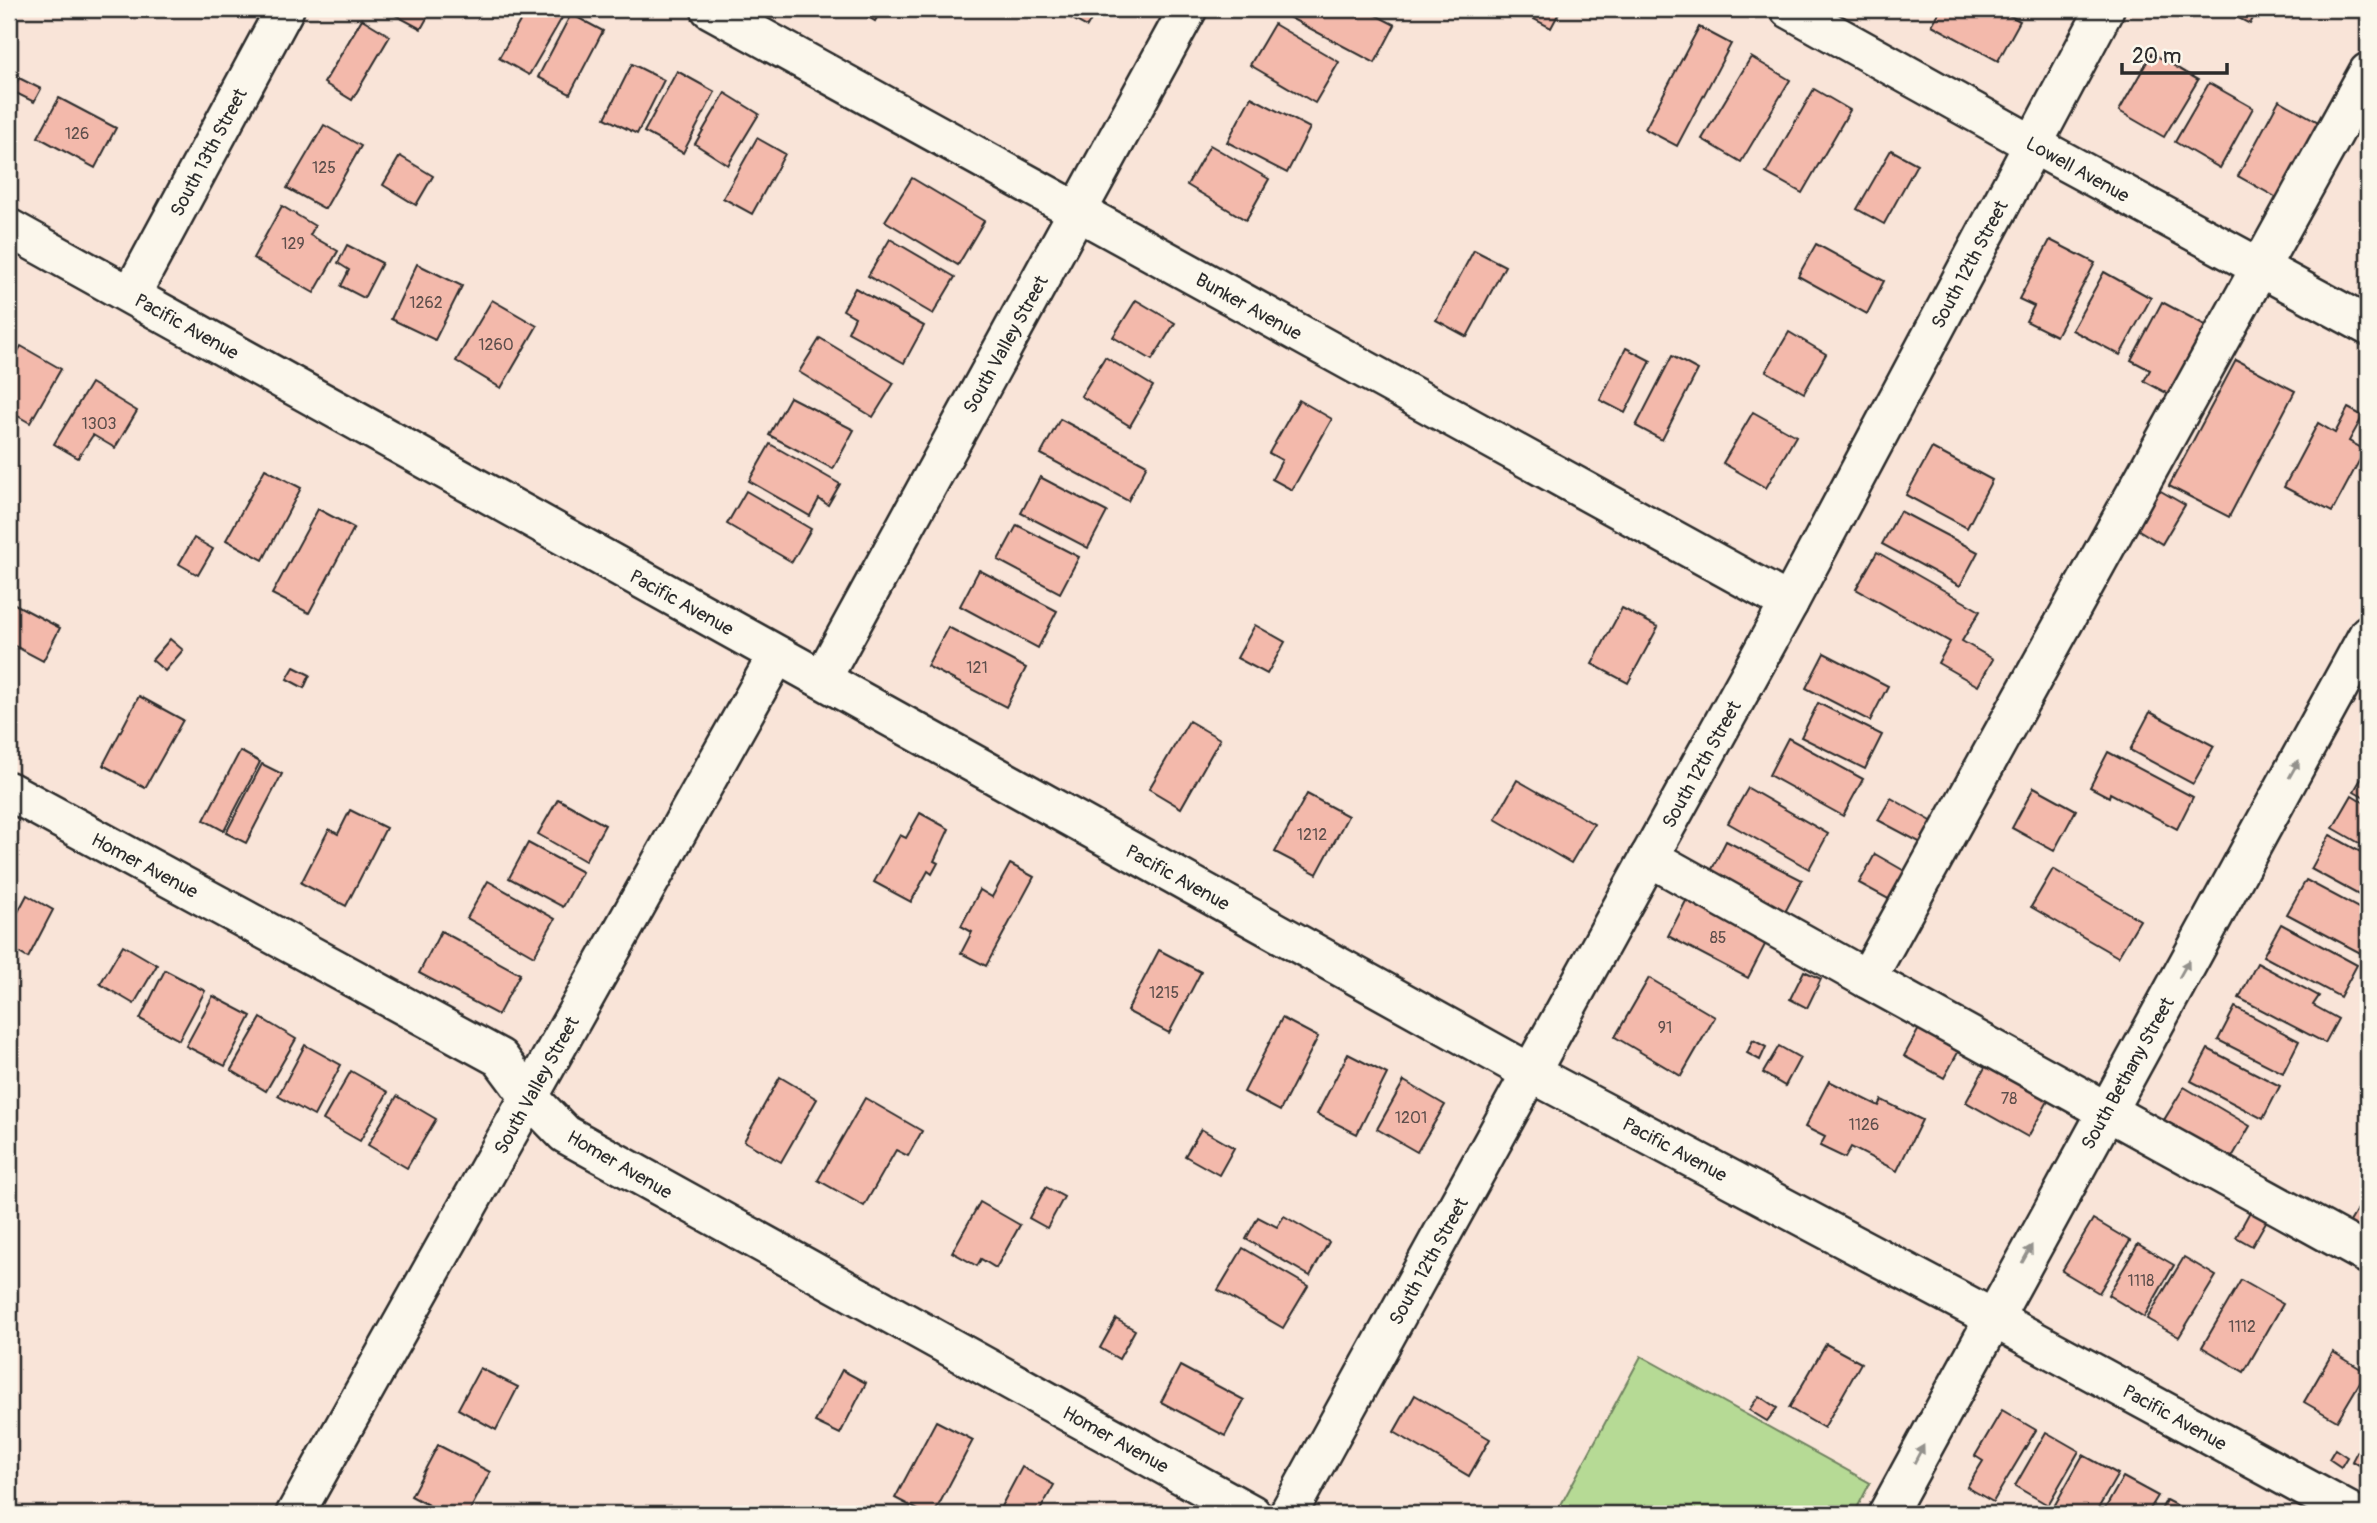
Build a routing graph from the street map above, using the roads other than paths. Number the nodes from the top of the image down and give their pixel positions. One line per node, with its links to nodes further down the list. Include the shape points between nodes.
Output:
1 (285, 9): 11 (street, South 13th Street)
2 (710, 9): 8 (street, Bunker Avenue)
3 (1188, 9): 8 (street, South Valley Street)
4 (1789, 9): 7 (street, Lowell Avenue)
5 (2105, 9): 7 (street, South 12th Street)
6 (2368, 72): 10 (street)
7 (2032, 144): 10 (street, Lowell Avenue); 13 (street, South 12th Street)
8 (1077, 211): 13 (street, Bunker Avenue); 16 (street, South Valley Street)
9 (9, 228): 11 (street, Pacific Avenue)
10 (2258, 267): 12 (street, Lowell Avenue); 19 (street)
11 (131, 295): 15 (street, Pacific Avenue)
12 (2368, 327)
13 (1789, 603): 18 (street, South 12th Street)
14 (2368, 634): 22 (street, South Bethany Street, one-way to 14)
15 (777, 655): 16 (street, Pacific Avenue); 21 (street, South Valley Street)
16 (822, 679): 20 (street, Pacific Avenue)
17 (9, 791): 21 (street, Homer Avenue, via 500,1058)
18 (1649, 857): 19 (street); 20 (street, South 12th Street)
19 (1867, 979): 22 (street)
20 (1531, 1073): 24 (street, Pacific Avenue); 27 (street, South 12th Street)
21 (529, 1097): 25 (street, South Valley Street); 26 (street, Homer Avenue, via 565,1134)
22 (2106, 1110): 23 (street); 24 (street, South Bethany Street, one-way to 22)
23 (2368, 1255)
24 (1993, 1318): 28 (street, South Bethany Street, one-way to 24); 29 (street, Pacific Avenue)
25 (295, 1514)
26 (1252, 1514)
27 (1289, 1514)
28 (1887, 1514)
29 (2354, 1514)

